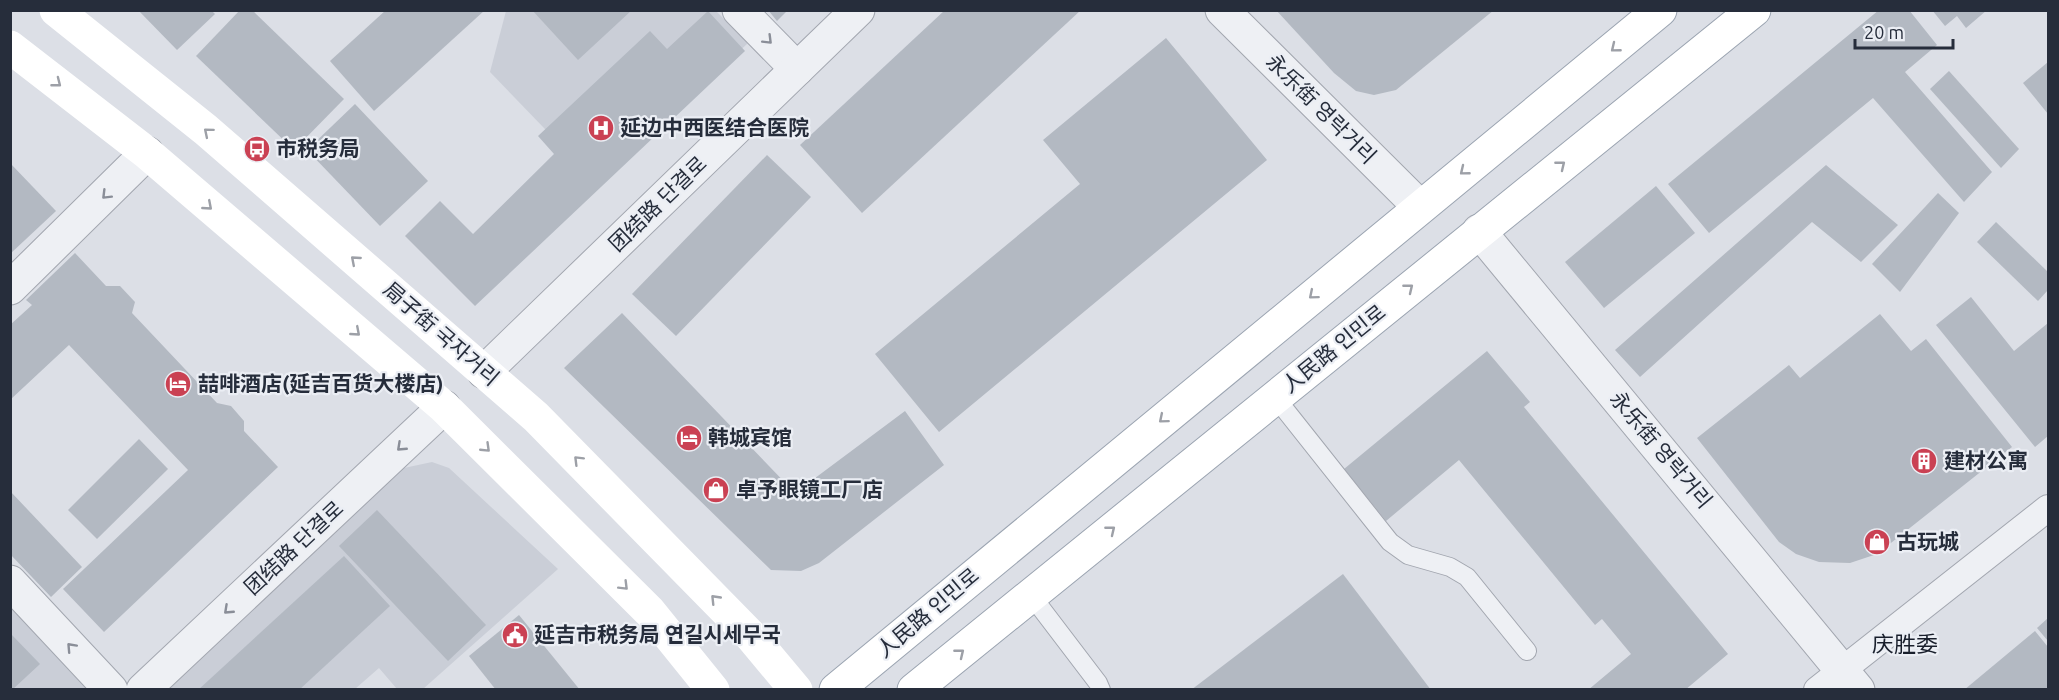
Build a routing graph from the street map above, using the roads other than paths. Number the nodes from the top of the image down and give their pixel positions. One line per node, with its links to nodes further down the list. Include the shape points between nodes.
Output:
1 (56, 10): 13 (main road, 局子街 국자거리, one-way to 1, via 206,130)
2 (739, 10): 8 (street, one-way to 8)
3 (858, 10): 8 (street, 团结路 단결로)
4 (1222, 10): 10 (street, 永乐街 영락거리)
5 (1660, 10): 10 (main road, 人民路 인민로, one-way to 10)
6 (1754, 10): 11 (main road, 人民路 인민로, one-way to 6)
7 (10, 47): 9 (main road, one-way to 9)
8 (797, 69): 13 (street, 团结路 단결로)
9 (147, 153): 12 (street, one-way to 12); 15 (main road, one-way to 15)
10 (1420, 207): 25 (main road, 人民路 인민로, one-way to 25)
11 (1479, 231): 14 (main road, 人民路 인민로, one-way to 11); 20 (street, 永乐街 영락거리)
12 (10, 288)
13 (484, 372): 24 (main road, 局子街 국자거리, one-way to 13, via 710,593 536,417)
14 (1275, 397): 18 (main road, 人民路 인민로, one-way to 14); 19 (lane, via 1390,542 1408,555 1450,567 1467,577)
15 (444, 407): 22 (street, 团结路 단결로, one-way to 22); 23 (main road, one-way to 23, via 650,612)
16 (2049, 508): 20 (street)
17 (10, 582): 21 (street, one-way to 17)
18 (1031, 595): 26 (main road, 人民路 인민로, one-way to 18); 27 (lane)
19 (1527, 651)
20 (1850, 680): 28 (street)
21 (111, 690)
22 (144, 690)
23 (713, 690)
24 (796, 690)
25 (836, 690)
26 (914, 690)
27 (1101, 690)
28 (1817, 690)

